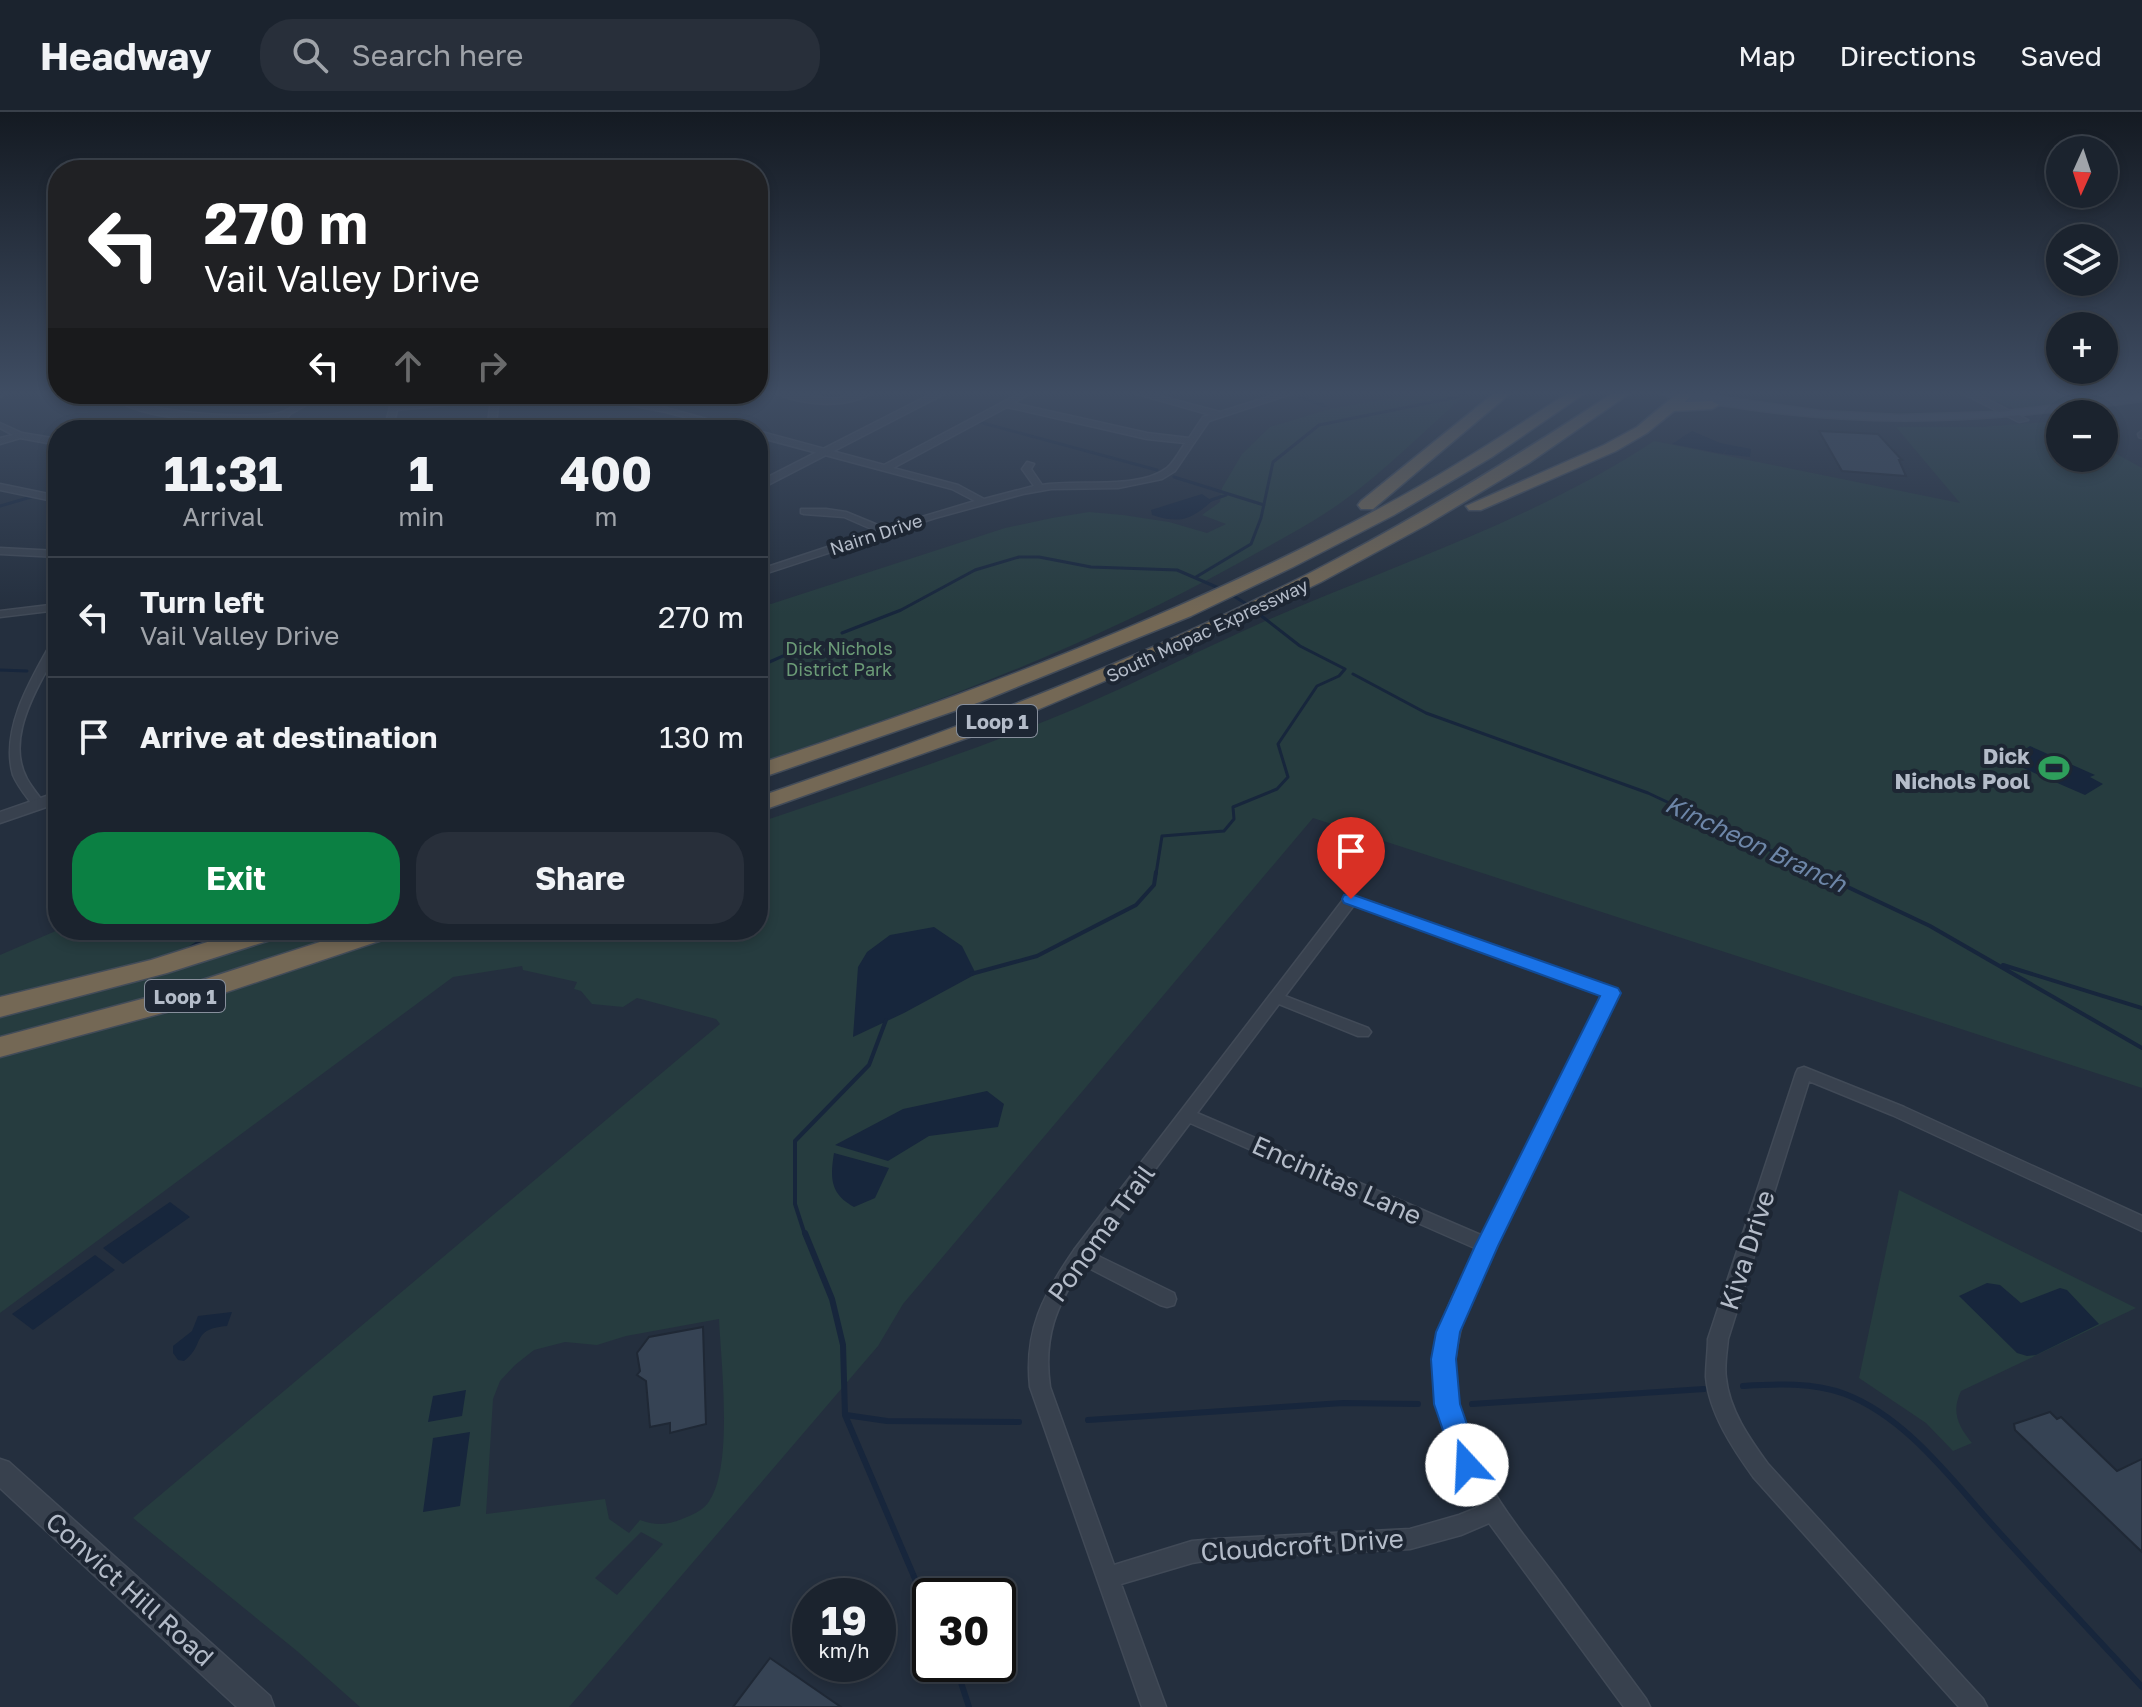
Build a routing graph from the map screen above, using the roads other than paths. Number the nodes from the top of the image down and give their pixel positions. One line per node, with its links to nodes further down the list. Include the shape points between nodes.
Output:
1 (800, 465): 11 (street)
2 (876, 465): 10 (street)
3 (891, 465): 10 (street)
4 (1029, 465): 13 (street, via 1026,469)
5 (1174, 465): 13 (street, Nairn Drive, via 1159,477 1118,485)
6 (1418, 465): 22 (highway)
7 (1464, 465): 22 (highway, South Mopac Expressway / Loop 1)
8 (1518, 465): 18 (highway, South Mopac Expressway / Loop 1)
9 (1570, 465): 18 (highway)
10 (886, 468): 15 (street, via 955,487)
11 (768, 482)
12 (0, 487): 14 (street)
13 (1039, 487): 15 (street, Nairn Drive)
14 (48, 497)
15 (981, 501): 17 (street, Nairn Drive)
16 (804, 511): 17 (street, via 853,515)
17 (885, 532): 21 (street, Nairn Drive)
18 (1387, 542): 28 (highway, South Mopac Expressway / Loop 1, via 1230,621 1020,713)
19 (0, 551): 20 (street)
20 (48, 553)
21 (768, 570)
22 (1251, 578): 26 (highway, South Mopac Expressway / Loop 1, via 989,693)
23 (48, 608): 24 (street)
24 (0, 614)
25 (48, 660): 29 (street, via 12,739 19,777)
26 (768, 769)
27 (48, 801): 29 (street)
28 (768, 801)
29 (39, 804): 30 (street)
30 (0, 818)
31 (242, 940): 34 (highway, Loop 1)
32 (355, 940): 36 (highway, Loop 1, via 160,1004)
33 (1277, 998): 35 (street); 37 (street, Ponoma Trail); 39 (street, Ponoma Trail, via 1351,899 1611,993)
34 (0, 1007)
35 (1363, 1032)
36 (0, 1047)
37 (1187, 1115): 39 (street, Encinitas Lane); 40 (street, Ponoma Trail)
38 (2142, 1224): 48 (street, Kiva Drive, via 1804,1073 1718,1339 1719,1392 1731,1425 1761,1471)
39 (1487, 1246): 43 (street, via 1453,1319 1443,1359 1447,1404 1459,1446)
40 (1080, 1255): 41 (street); 44 (street, Ponoma Trail, via 1048,1304 1038,1337 1037,1371)
41 (1167, 1299)
42 (0, 1471): 45 (street, Convict Hill Road)
43 (1493, 1511): 44 (street, Cloudcroft Drive, via 1410,1539 1192,1552); 47 (street)
44 (1109, 1577): 46 (street, Ponoma Trail)
45 (259, 1707)
46 (1154, 1707)
47 (1638, 1707)
48 (1975, 1707)

